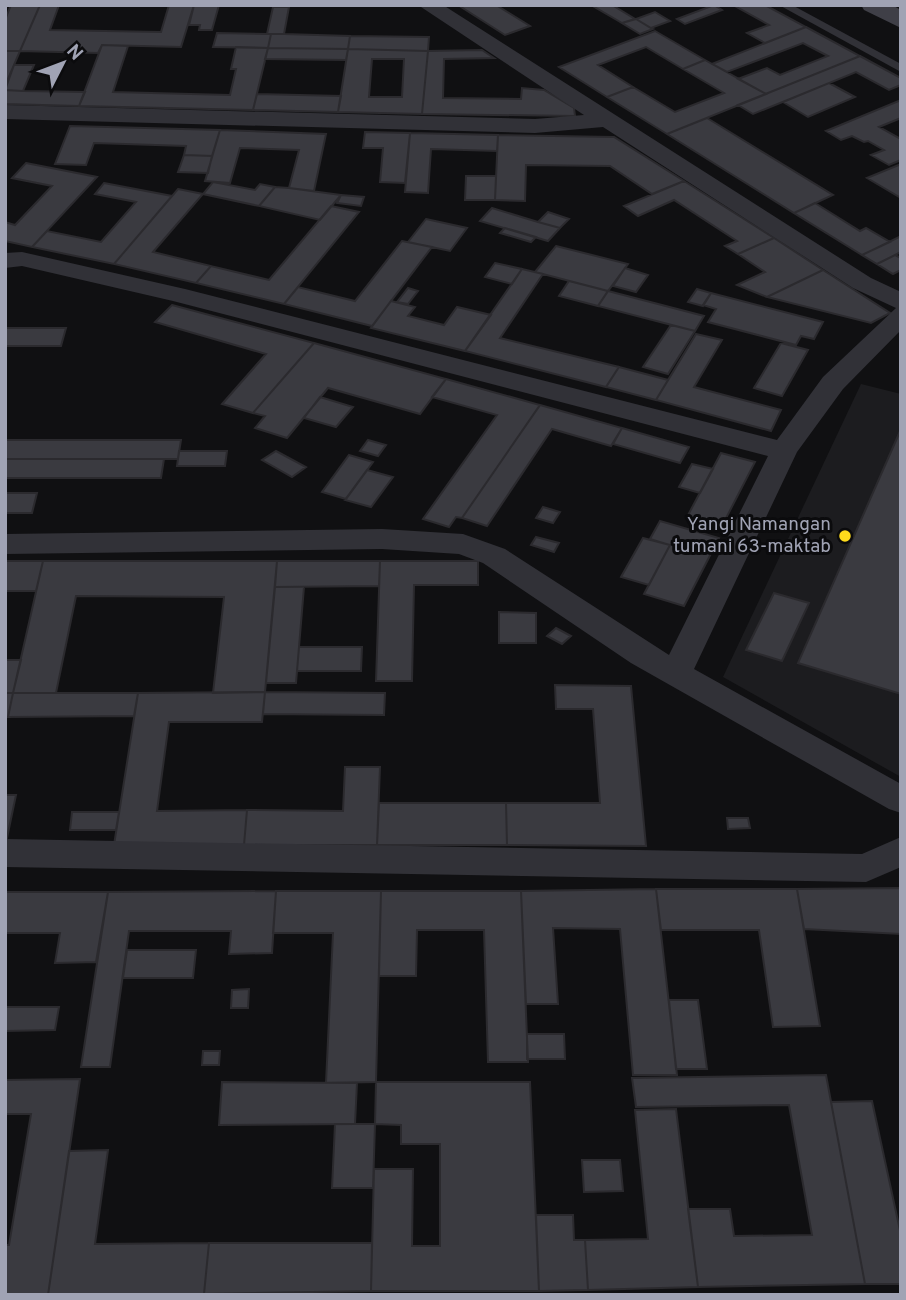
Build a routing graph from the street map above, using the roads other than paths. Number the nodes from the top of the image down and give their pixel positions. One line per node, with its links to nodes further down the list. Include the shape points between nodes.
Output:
1 (428, 5): 7 (street)
2 (784, 5): 5 (lane)
3 (873, 5): 4 (street)
4 (901, 20)
5 (901, 69)
6 (5, 112): 7 (street, via 508,125)
7 (604, 120): 9 (street, via 862,283)
8 (5, 261): 11 (street, via 22,259 176,294)
9 (901, 302)
10 (901, 316): 11 (street, via 833,383)
11 (784, 451): 13 (street)
12 (5, 544): 13 (street, via 382,539 463,544 494,556)
13 (676, 673): 14 (street)
14 (901, 800)
15 (901, 850): 16 (street, via 866,868)
16 (5, 853)

